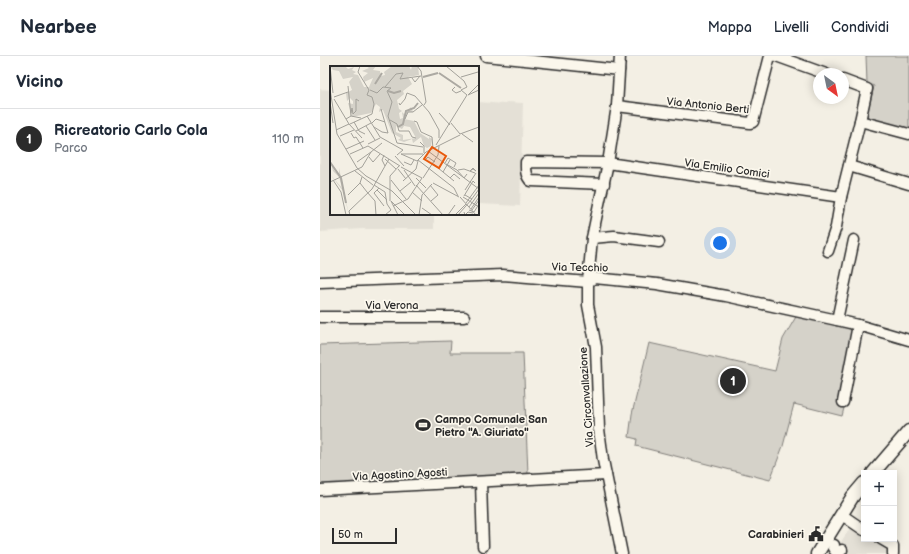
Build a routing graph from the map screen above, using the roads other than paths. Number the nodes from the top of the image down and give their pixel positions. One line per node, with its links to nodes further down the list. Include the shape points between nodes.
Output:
1 (486, 56): 6 (street)
2 (620, 56): 6 (street, Via Circonvallazione)
3 (770, 56): 8 (street, Via Antonio Berti, via 753,122 750,123)
4 (776, 56): 5 (street)
5 (813, 69)
6 (619, 70): 8 (street, Via Circonvallazione)
7 (849, 82): 9 (street, via 867,89)
8 (617, 106): 11 (street, Via Circonvallazione)
9 (860, 121): 10 (street); 12 (street)
10 (909, 134)
11 (608, 163): 13 (street, Via Circonvallazione); 13 (street, via 526,162 526,176 531,181); 15 (street, Via Emilio Comici)
12 (849, 166): 14 (street); 15 (street)
13 (604, 184): 16 (street, Via Circonvallazione)
14 (909, 184)
15 (841, 197): 19 (street, via 836,227)
16 (592, 238): 18 (street, via 614,236); 21 (street, Via Circonvallazione)
17 (854, 240): 24 (street)
18 (659, 242)
19 (828, 251)
20 (320, 282): 21 (street, Via Tecchio, via 503,275)
21 (588, 282): 24 (street, Via Tecchio, via 594,278 664,285); 30 (street, Via Circonvallazione, via 588,305 596,347 599,429)
22 (320, 317): 23 (street, Via Verona)
23 (464, 317)
24 (837, 320): 25 (street, Via Tecchio)
25 (858, 325): 26 (street, Via Tecchio); 27 (street)
26 (909, 340)
27 (843, 402)
28 (909, 431): 29 (street)
29 (876, 470)
30 (606, 475): 31 (street, Via Agostino Agosti); 39 (street, Via Circonvallazione)
31 (481, 482): 33 (street, Via Agostino Agosti); 37 (street)
32 (861, 487): 34 (street)
33 (320, 490)
34 (842, 515): 35 (street); 38 (street)
35 (861, 528)
36 (886, 542): 41 (street, via 892,546)
37 (484, 546)
38 (838, 547): 40 (street)
39 (622, 554)
40 (817, 554)
41 (893, 554)

